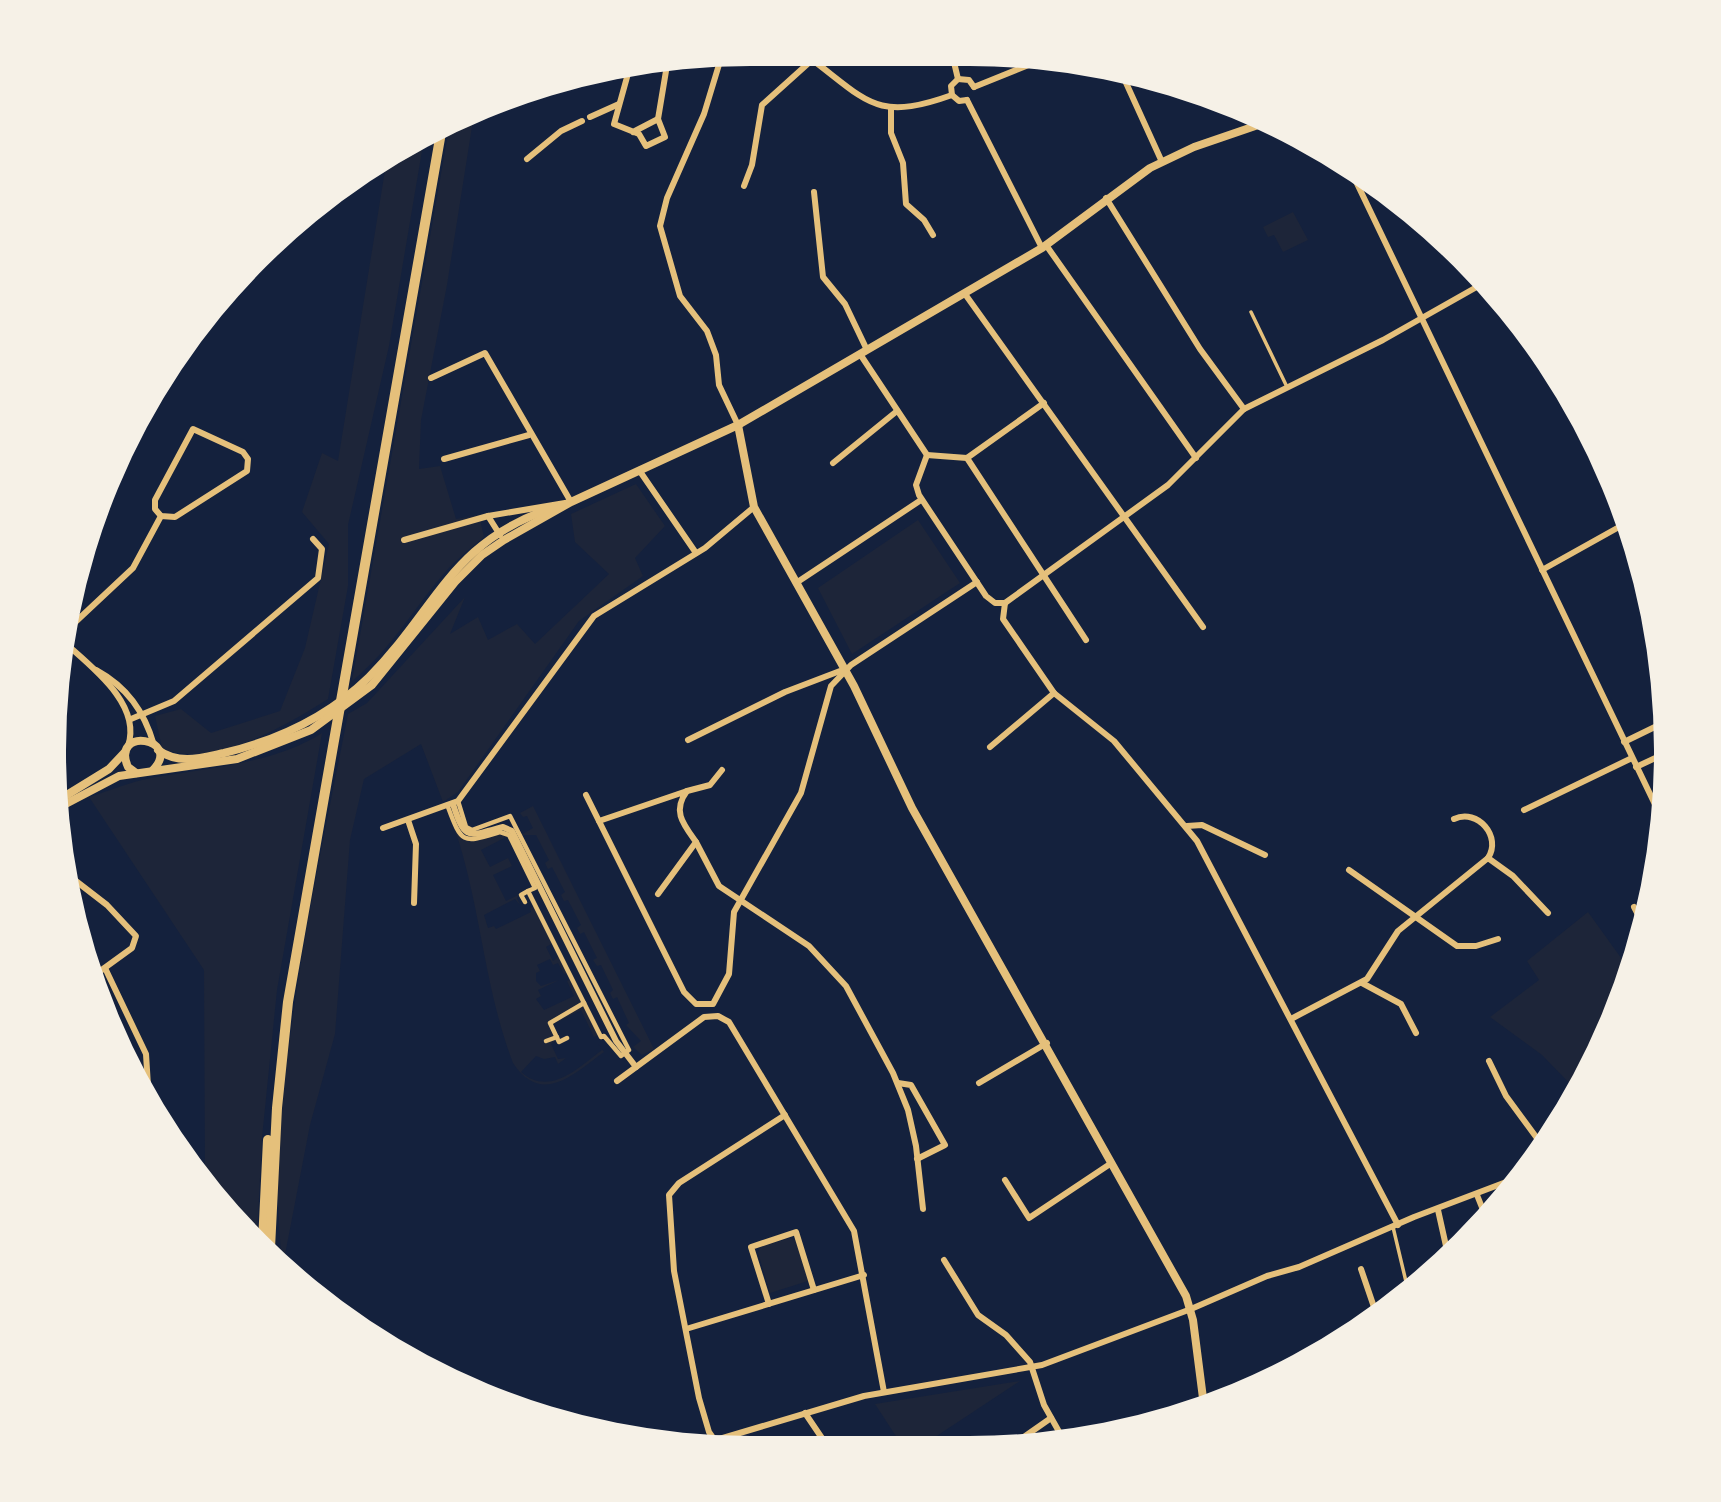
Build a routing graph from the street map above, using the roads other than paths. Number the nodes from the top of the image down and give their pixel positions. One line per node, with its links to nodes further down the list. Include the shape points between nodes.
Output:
1 (801, 66): 24 (street, via 762,105)
2 (820, 66): 14 (street, via 870,101)
3 (955, 66): 8 (street)
4 (717, 67): 40 (street, via 660,226 680,296 707,331 716,355 719,385)
5 (1019, 68): 10 (street)
6 (665, 72): 16 (street)
7 (627, 78): 13 (street)
8 (958, 79): 10 (street); 11 (street, via 951,86)
9 (1127, 85): 23 (street)
10 (974, 86): 12 (street)
11 (952, 95): 12 (street); 14 (street, via 916,108)
12 (967, 100): 29 (street)
13 (619, 104): 15 (street); 19 (street, via 614,124)
14 (891, 108): 28 (street, via 891,133 903,163 906,204)
15 (590, 117)
16 (658, 119): 19 (street); 19 (street, via 665,137 646,146)
17 (582, 121): 22 (street, via 561,131)
18 (1252, 128): 23 (street)
19 (634, 132)
20 (439, 142): 139 (highway, via 288,1002)
21 (432, 146): 138 (highway, via 286,970)
22 (527, 159)
23 (1162, 162): 27 (street)
24 (744, 186)
25 (1360, 189): 33 (street)
26 (814, 192): 34 (street, via 823,277 840,296)
27 (1106, 198): 29 (street); 38 (street, via 1194,340)
28 (933, 235)
29 (1044, 246): 31 (street); 44 (street)
30 (1474, 288): 33 (street)
31 (965, 294): 34 (street); 37 (street)
32 (1251, 312): 36 (lane)
33 (1422, 318): 36 (street); 59 (street)
34 (863, 352): 39 (street); 40 (street)
35 (431, 378): 41 (street, via 485,353)
36 (1287, 387): 38 (street)
37 (1044, 403): 43 (street); 53 (street)
38 (1244, 409): 44 (street)
39 (897, 411): 42 (street); 46 (street)
40 (738, 425): 47 (street); 50 (street)
41 (530, 435): 45 (street); 49 (street, via 540,444)
42 (927, 455): 43 (street); 48 (street, via 916,485)
43 (967, 458): 60 (street)
44 (1196, 458): 53 (street)
45 (444, 459)
46 (833, 463)
47 (639, 470): 49 (street); 58 (street)
48 (921, 500): 61 (street); 62 (street)
49 (571, 502): 52 (street); 55 (street, via 536,514)
50 (754, 507): 58 (street); 62 (street)
51 (161, 516): 51 (street, via 155,500 190,430 200,430 246,455 248,467 241,477 175,517); 64 (street, via 133,568)
52 (488, 516): 55 (street); 57 (street)
53 (1124, 516): 60 (street); 65 (street)
54 (1617, 528): 59 (street)
55 (501, 537): 74 (street, via 451,572 383,661); 74 (street, via 464,572 387,670 348,705)
56 (313, 539): 71 (street, via 322,548 318,578 174,701)
57 (404, 540)
58 (696, 554): 91 (street, via 594,617)
59 (1542, 570): 76 (street)
60 (1044, 575): 63 (street); 66 (street)
61 (977, 582): 63 (street, via 990,601); 69 (street)
62 (796, 583): 69 (street)
63 (1005, 603): 70 (street, via 1003,619)
64 (80, 618)
65 (1203, 627)
66 (1086, 640)
67 (74, 651): 68 (street)
68 (91, 667): 71 (street, via 130,695); 72 (street)
69 (845, 669): 75 (street, via 785,692); 105 (street, via 831,686 797,801); 119 (street, via 912,807)
70 (1054, 693): 78 (street); 96 (street, via 1114,741)
71 (144, 716): 72 (street); 77 (street)
72 (131, 719): 79 (street)
73 (1653, 728): 76 (street)
74 (302, 730): 77 (street, via 186,760 174,759); 84 (street, via 237,759)
75 (688, 740)
76 (1624, 742): 80 (street)
77 (156, 747): 79 (street, via 142,739); 84 (street, via 159,763)
78 (990, 747)
79 (127, 749): 85 (street, via 127,765); 87 (street, via 109,769)
80 (1632, 758): 82 (street); 92 (street)
81 (1654, 759): 82 (street)
82 (1636, 767): 89 (street)
83 (722, 770): 86 (street, via 710,785)
84 (150, 772): 85 (street)
85 (136, 773): 90 (street, via 114,778)
86 (687, 791): 95 (street); 98 (street, via 679,816)
87 (68, 794)
88 (586, 795): 95 (street)
89 (1653, 800)
90 (69, 802)
91 (453, 804): 94 (street); 103 (street, via 457,830 467,838 507,834 535,888); 120 (street, via 466,833 480,835 503,827 512,831)
92 (1524, 810)
93 (1454, 819): 100 (street, via 1466,815 1477,819 1491,837)
94 (408, 820): 97 (street); 107 (street, via 416,844)
95 (599, 821): 105 (street, via 684,992 704,1006 717,1000 725,983 733,953 732,920)
96 (1187, 826): 99 (street, via 1202,825); 114 (street)
97 (383, 828)
98 (696, 842): 104 (street); 105 (street, via 715,881)
99 (1265, 855)
100 (1488, 858): 108 (street, via 1513,876); 109 (street)
101 (1349, 870): 109 (street)
102 (80, 884): 111 (street, via 136,936 132,948)
103 (528, 891): 106 (street, via 521,895); 113 (street)
104 (658, 894)
105 (739, 901): 125 (street, via 792,933 831,966)
106 (525, 902)
107 (414, 903)
108 (1548, 913)
109 (1415, 916): 110 (street, via 1457,946); 112 (street, via 1398,931)
110 (1498, 939)
111 (105, 968): 123 (street, via 146,1054)
112 (1362, 982): 114 (street); 115 (street, via 1401,1004)
113 (584, 1003): 116 (street, via 550,1023); 120 (street, via 601,1037 621,1056)
114 (1290, 1019): 137 (street)
115 (1416, 1033)
116 (556, 1037): 117 (street, via 559,1042); 118 (street)
117 (567, 1038)
118 (546, 1041)
119 (1047, 1043): 126 (street); 130 (street)
120 (625, 1052): 122 (street)
121 (1489, 1061): 128 (street, via 1506,1096)
122 (636, 1067): 124 (street); 127 (street, via 707,1016 718,1016 729,1022)
123 (147, 1073)
124 (617, 1082)
125 (898, 1083): 129 (street); 129 (street, via 911,1085 945,1145)
126 (979, 1083)
127 (785, 1115): 143 (street, via 850,1223); 149 (street, via 679,1183 669,1195 674,1271)
128 (1535, 1136)
129 (917, 1159): 135 (street)
130 (1110, 1164): 131 (street, via 1029,1218); 148 (street)
131 (1004, 1180)
132 (1498, 1186): 133 (street)
133 (1477, 1195): 134 (street); 136 (street)
134 (1481, 1206)
135 (923, 1209)
136 (1438, 1210): 137 (street); 140 (street)
137 (1395, 1226): 144 (lane); 148 (street)
138 (264, 1231)
139 (270, 1238)
140 (1445, 1243)
141 (944, 1260): 150 (street, via 978,1315 1006,1335)
142 (1361, 1269): 147 (street)
143 (864, 1275): 145 (street); 151 (street)
144 (1406, 1279)
145 (814, 1290): 146 (street); 146 (street, via 796,1232 751,1247)
146 (769, 1304): 149 (street)
147 (1373, 1304)
148 (1191, 1309): 150 (street); 152 (street)
149 (686, 1329): 157 (street)
150 (1033, 1367): 151 (street); 154 (street)
151 (884, 1392): 153 (street)
152 (1202, 1394)
153 (805, 1413): 158 (street); 159 (street)
154 (1051, 1418): 155 (street); 156 (street)
155 (1058, 1430)
156 (1030, 1433)
157 (711, 1434)
158 (737, 1435)
159 (821, 1436)

